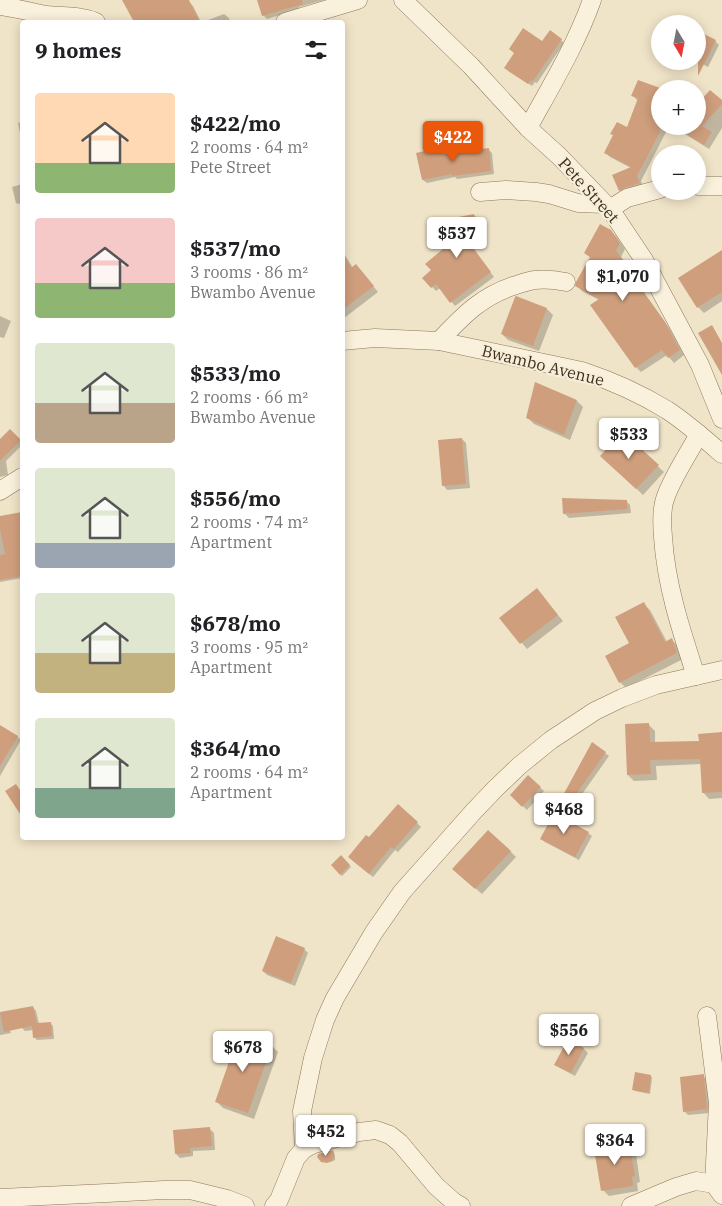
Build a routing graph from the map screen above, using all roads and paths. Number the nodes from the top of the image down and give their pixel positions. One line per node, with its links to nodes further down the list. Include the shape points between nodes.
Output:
1 (358, 0): 7 (street)
2 (403, 0): 8 (street, Pete Street, via 471,66)
3 (592, 0): 8 (street)
4 (0, 6): 5 (street)
5 (29, 17): 6 (street, via 47,15)
6 (90, 20)
7 (292, 20)
8 (528, 128): 13 (street, Pete Street)
9 (706, 186): 10 (street)
10 (722, 186)
11 (651, 190): 13 (street)
12 (480, 192): 13 (street, via 536,192 578,204)
13 (608, 206): 17 (street, Pete Street, via 644,260 700,365)
14 (566, 282): 16 (street, via 534,280 496,293 469,311)
15 (345, 341): 16 (street, Bwambo Avenue, via 375,338)
16 (440, 341): 18 (street, Bwambo Avenue, via 604,378 668,411)
17 (722, 419)
18 (699, 434): 19 (street, Bwambo Avenue); 23 (street, via 665,499 662,528 665,562 676,613)
19 (722, 454)
20 (20, 478): 21 (street)
21 (0, 491)
22 (722, 670): 23 (street)
23 (696, 676): 25 (street, via 656,684 622,698 595,711 551,740 495,789 402,892 374,932 325,1020 302,1111)
24 (707, 1016): 26 (street, via 718,1103)
25 (304, 1149): 29 (street, via 296,1158); 30 (street, via 359,1132 376,1130 390,1135 436,1186)
26 (718, 1189): 31 (street, via 696,1180)
27 (0, 1198): 28 (street, via 190,1190)
28 (245, 1206)
29 (274, 1206)
30 (462, 1206)
31 (632, 1206)

